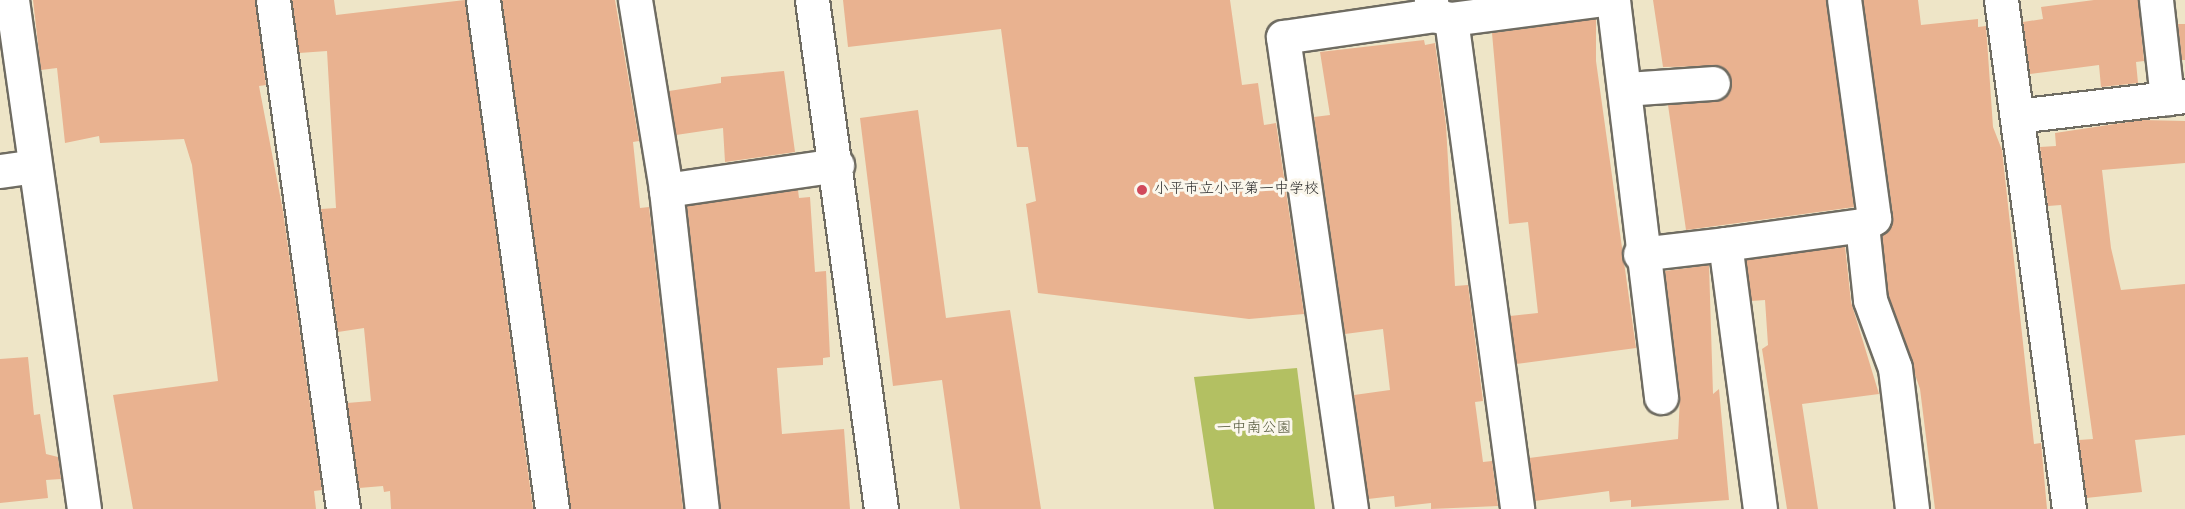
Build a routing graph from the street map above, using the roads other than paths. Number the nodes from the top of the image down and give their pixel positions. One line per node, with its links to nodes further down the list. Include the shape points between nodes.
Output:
1 (12, 0): 17 (street)
2 (273, 0): 25 (street)
3 (483, 0): 26 (street)
4 (635, 0): 19 (street)
5 (812, 0): 16 (street)
6 (1596, 0): 11 (street)
7 (1613, 0): 13 (street)
8 (1844, 0): 20 (street, via 1874,218)
9 (2001, 0): 15 (street)
10 (2156, 0): 14 (street)
11 (1438, 11): 29 (street, via 1283,38); 30 (street)
12 (1713, 83): 13 (street)
13 (1625, 89): 22 (street)
14 (2176, 97): 15 (street)
15 (2017, 116): 33 (street)
16 (837, 165): 19 (street); 28 (street)
17 (34, 166): 18 (street); 24 (street)
18 (0, 171)
19 (666, 190): 27 (street)
20 (1862, 225): 21 (street); 32 (street, via 1870,300 1895,368)
21 (1725, 244): 22 (street); 31 (street)
22 (1640, 254): 23 (street)
23 (1661, 398)
24 (84, 509)
25 (343, 509)
26 (552, 509)
27 (702, 509)
28 (881, 509)
29 (1351, 509)
30 (1517, 509)
31 (1760, 509)
32 (1912, 509)
33 (2069, 509)

